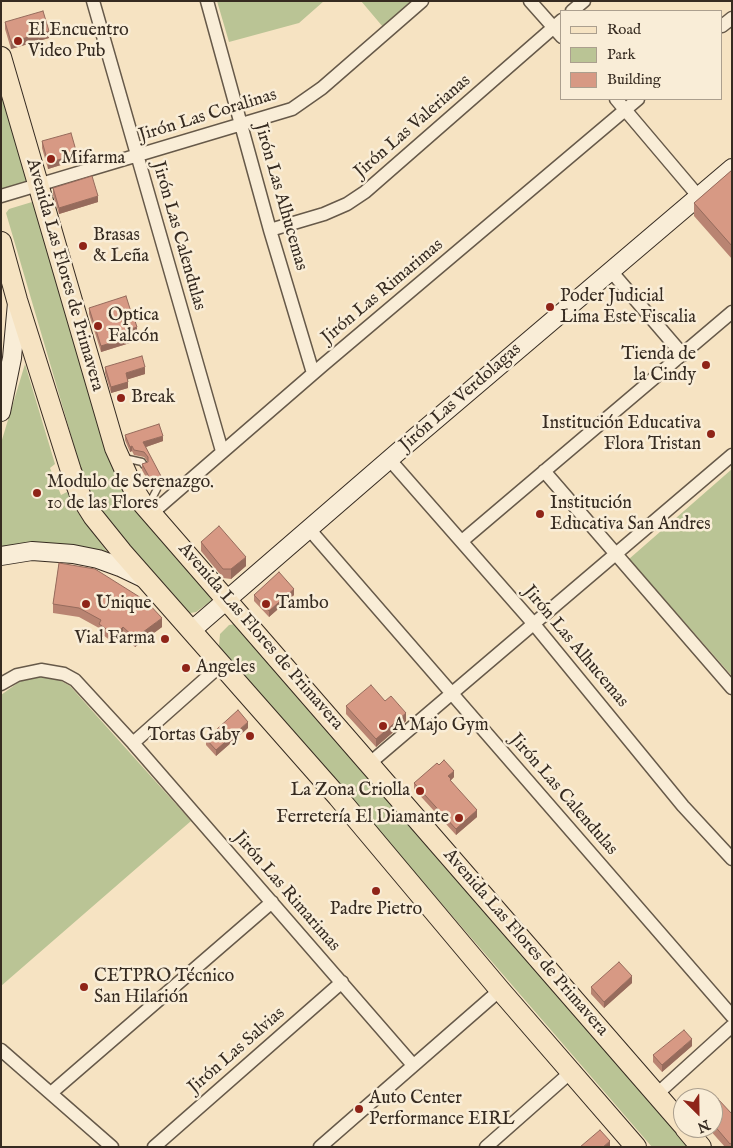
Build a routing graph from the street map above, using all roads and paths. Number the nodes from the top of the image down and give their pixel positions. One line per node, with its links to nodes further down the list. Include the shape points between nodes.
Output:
1 (93, 1): 13 (street, Jirón Las Calendulas)
2 (207, 1): 12 (street, Jirón Las Alhucemas)
3 (422, 1): 12 (street, Jirón Las Coralinas, via 322,88 292,109)
4 (530, 1): 7 (street)
5 (584, 1): 6 (street)
6 (573, 10)
7 (557, 24): 18 (street, Jirón Las Valerianas, via 365,192 324,214)
8 (1, 57): 15 (main road, Avenida Las Flores de Primavera)
9 (617, 100): 11 (street)
10 (637, 100): 11 (street, Jirón Las Rimarimas)
11 (626, 110): 17 (street); 24 (street, Jirón Las Rimarimas)
12 (242, 124): 13 (street, Jirón Las Coralinas); 18 (street, Jirón Las Alhucemas)
13 (137, 156): 15 (street, Jirón Las Coralinas); 26 (street, Jirón Las Calendulas)
14 (732, 168): 17 (street, Jirón Las Verdolagas)
15 (38, 184): 16 (street, Jirón Las Coralinas); 28 (main road, Avenida Las Flores de Primavera)
16 (1, 196)
17 (698, 197): 20 (street, Jirón Las Verdolagas)
18 (270, 230): 24 (street, Jirón Las Alhucemas)
19 (1, 242): 21 (main road)
20 (610, 270): 23 (street); 29 (street, Jirón Las Verdolagas)
21 (17, 300): 25 (street, via 12,358); 37 (main road, via 81,497 92,516)
22 (732, 312): 23 (street)
23 (683, 355): 31 (street)
24 (313, 373): 26 (street, Jirón Las Rimarimas)
25 (1, 412)
26 (222, 451): 32 (street, Jirón Las Rimarimas)
27 (732, 455): 35 (street)
28 (118, 457): 30 (lane); 32 (main road, Avenida Las Flores de Primavera, via 133,488)
29 (390, 459): 33 (street, Jirón Las Verdolagas); 34 (street, Jirón Las Alhucemas)
30 (144, 465)
31 (544, 471): 34 (street); 35 (street)
32 (153, 509): 32 (lane, via 156,488); 38 (main road, Avenida Las Flores de Primavera)
33 (309, 529): 38 (street, Jirón Las Verdolagas); 44 (street, Jirón Las Calendulas)
34 (462, 541): 39 (street, Jirón Las Alhucemas)
35 (616, 553): 39 (street); 43 (street)
36 (1, 556): 37 (street, via 32,551 73,554 120,566)
37 (148, 581): 40 (main road)
38 (227, 599): 40 (street, Jirón Las Verdolagas); 46 (main road, Avenida Las Flores de Primavera)
39 (533, 623): 44 (street); 47 (street, Jirón Las Alhucemas, via 683,806)
40 (192, 630): 41 (main road)
41 (222, 664): 45 (street); 50 (main road)
42 (1, 684): 45 (street, Jirón Las Rimarimas, via 28,671 64,674 88,692)
43 (732, 688)
44 (452, 692): 46 (street); 51 (street, Jirón Las Calendulas)
45 (133, 743): 48 (street, Jirón Las Rimarimas)
46 (370, 763): 57 (main road, Avenida Las Flores de Primavera)
47 (732, 860)
48 (272, 902): 49 (street, Jirón Las Rimarimas); 56 (street)
49 (342, 982): 54 (street, Jirón Las Rimarimas); 60 (street, Jirón Las Salvias)
50 (500, 990): 54 (street); 55 (main road)
51 (732, 1016)
52 (732, 1026): 57 (street)
53 (1, 1050): 56 (street)
54 (413, 1065): 61 (street)
55 (571, 1072): 62 (street); 63 (main road)
56 (51, 1093): 59 (street)
57 (657, 1094): 58 (main road, Avenida Las Flores de Primavera)
58 (673, 1114)
59 (112, 1147)
60 (154, 1147)
61 (320, 1147)
62 (486, 1147)
63 (636, 1147)

